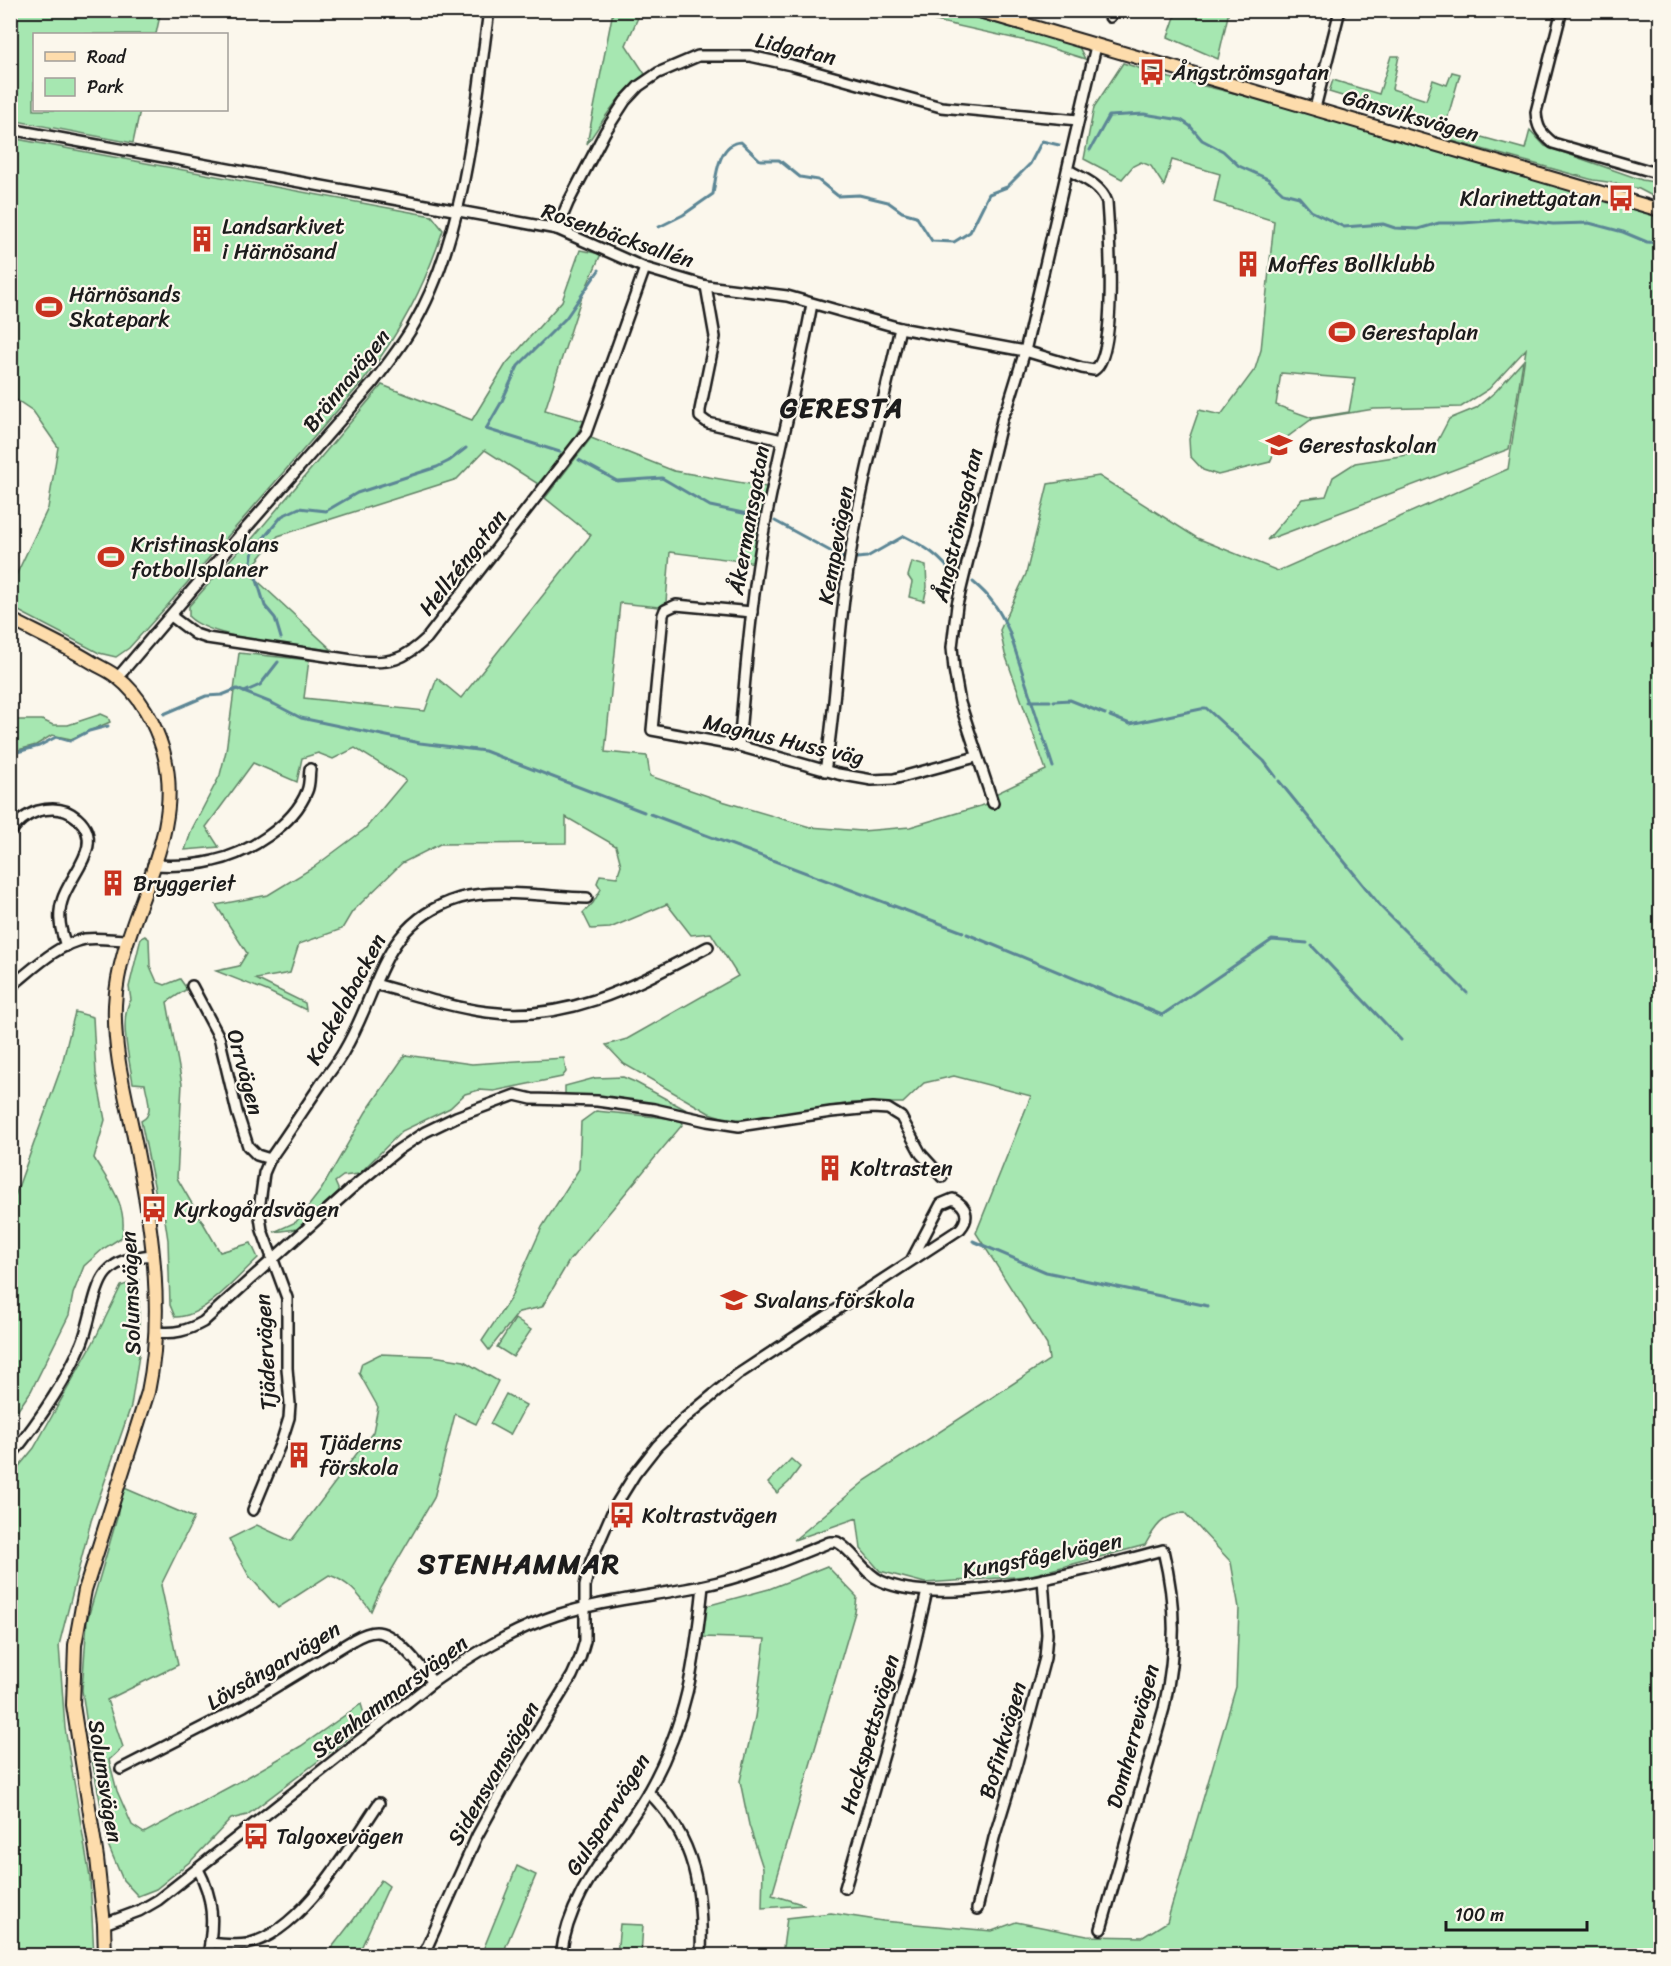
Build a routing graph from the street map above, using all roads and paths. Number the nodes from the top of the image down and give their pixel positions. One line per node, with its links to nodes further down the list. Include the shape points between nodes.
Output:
1 (489, 10): 12 (street, Brännavägen)
2 (976, 10): 5 (main road, Gånsviksvägen)
3 (1340, 10): 6 (street)
4 (1562, 10): 10 (street, via 1536,112 1540,133 1553,143)
5 (1096, 46): 6 (main road, Gånsviksvägen); 7 (street, Ångströmsgatan)
6 (1315, 108): 11 (main road, Gånsviksvägen)
7 (1078, 120): 9 (street, Ångströmsgatan); 13 (street, Lidgatan, via 941,107 791,64 750,56 698,56 658,73 625,101 605,132)
8 (10, 129): 12 (street, Rosenbäcksallén)
9 (1068, 170): 18 (street, Ångströmsgatan); 18 (street, Rosenbäcksallén, via 1097,187 1107,202 1110,322 1100,365 1089,370)
10 (1660, 174)
11 (1660, 210)
12 (457, 211): 13 (street, Rosenbäcksallén); 21 (street, Brännavägen, via 432,286 392,359)
13 (557, 229): 14 (street, Rosenbäcksallén)
14 (645, 268): 15 (street, Rosenbäcksallén); 21 (street, Hellzéngatan, via 586,433 416,649 396,660 359,661 207,638 195,634)
15 (706, 286): 16 (street, Rosenbäcksallén, via 787,296); 19 (street, via 715,337 700,417 708,423)
16 (812, 304): 17 (street, Rosenbäcksallén); 19 (street, Åkermansgatan)
17 (900, 328): 18 (street, Rosenbäcksallén); 27 (street, Kempevägen, via 853,535)
18 (1025, 351): 25 (street, Ångströmsgatan, via 1003,416 953,628 960,704)
19 (782, 440): 20 (street, Åkermansgatan)
20 (752, 612): 24 (street, Åkermansgatan); 24 (street, Magnus Huss väg, via 676,605 663,615 652,730)
21 (171, 615): 23 (street, Brännavägen)
22 (10, 619): 23 (main road)
23 (118, 677): 30 (main road, Solumsvägen, via 149,716 168,772 168,817)
24 (739, 746): 27 (street, Magnus Huss väg)
25 (976, 757): 27 (street, Magnus Huss väg, via 894,779 872,780); 28 (street, Ångströmsgatan)
26 (310, 769): 30 (street, via 303,800 266,838 214,861)
27 (825, 771)
28 (993, 803)
29 (10, 833): 33 (street, via 26,816 56,808 72,814 86,830 85,858 61,904 60,924)
30 (153, 865): 32 (main road, Solumsvägen)
31 (587, 898): 35 (street, Kackelabacken, via 484,894 441,905 425,913 396,941)
32 (127, 940): 33 (street, via 85,939); 40 (main road, Solumsvägen, via 115,1005 116,1047 138,1156)
33 (66, 946): 37 (street)
34 (708, 946): 35 (street, via 596,1000 539,1013 486,1012)
35 (375, 984): 38 (street, Kackelabacken, via 344,1051)
36 (192, 986): 38 (street, Orrvägen, via 219,1037 248,1146 257,1155)
37 (10, 987)
38 (270, 1159): 41 (street, Kackelabacken, via 259,1210)
39 (942, 1177): 41 (street, Tjädervägen, via 921,1154 901,1117 888,1109 831,1112 739,1126 597,1101 518,1095 456,1117 398,1150)
40 (152, 1255): 43 (main road, Solumsvägen); 44 (street, via 118,1263 101,1279 89,1325 73,1362)
41 (272, 1260): 43 (street, Tjädervägen, via 203,1322 182,1332); 45 (street, Tjädervägen, via 287,1298 289,1418)
42 (911, 1261): 42 (street, via 966,1223 964,1208 958,1202 953,1199 941,1204); 51 (street, via 737,1375 657,1446 620,1499 601,1537 585,1586)
43 (157, 1332): 59 (main road, Solumsvägen, via 148,1392 85,1590 75,1645 74,1714)
44 (10, 1457)
45 (253, 1510)
46 (837, 1542): 49 (street, Stenhammarsvägen); 50 (street, Kungsfågelvägen, via 880,1581)
47 (1163, 1550): 48 (street, Kungsfågelvägen); 60 (street, Domherrevägen, via 1174,1614 1172,1671)
48 (1043, 1579): 50 (street, Kungsfågelvägen, via 986,1588); 58 (street, Bofinkvägen, via 1045,1658)
49 (703, 1586): 51 (street, Stenhammarsvägen); 54 (street, Gulsparvvägen, via 693,1671 684,1709)
50 (927, 1591): 57 (street, Hackspettsvägen, via 909,1670)
51 (584, 1608): 52 (street, Stenhammarsvägen, via 505,1636); 64 (street, Sidensvansvägen, via 585,1641 572,1676 477,1836)
52 (433, 1682): 53 (street, Lövsångarvägen, via 394,1640 378,1632 370,1633 223,1718); 56 (street, Stenhammarsvägen)
53 (121, 1769)
54 (648, 1792): 65 (street, Gulsparvvägen, via 583,1888 571,1912); 66 (street, via 676,1824 693,1864 702,1919)
55 (379, 1803): 61 (street, via 327,1879 286,1924 246,1944)
56 (198, 1869): 59 (street, Stenhammarsvägen, via 148,1905); 61 (street, via 210,1898)
57 (845, 1888)
58 (977, 1909)
59 (104, 1924): 62 (main road, Solumsvägen)
60 (1101, 1929)
61 (210, 1943): 63 (street)
62 (105, 1956)
63 (208, 1956)
64 (423, 1956)
65 (561, 1956)
66 (701, 1956)

